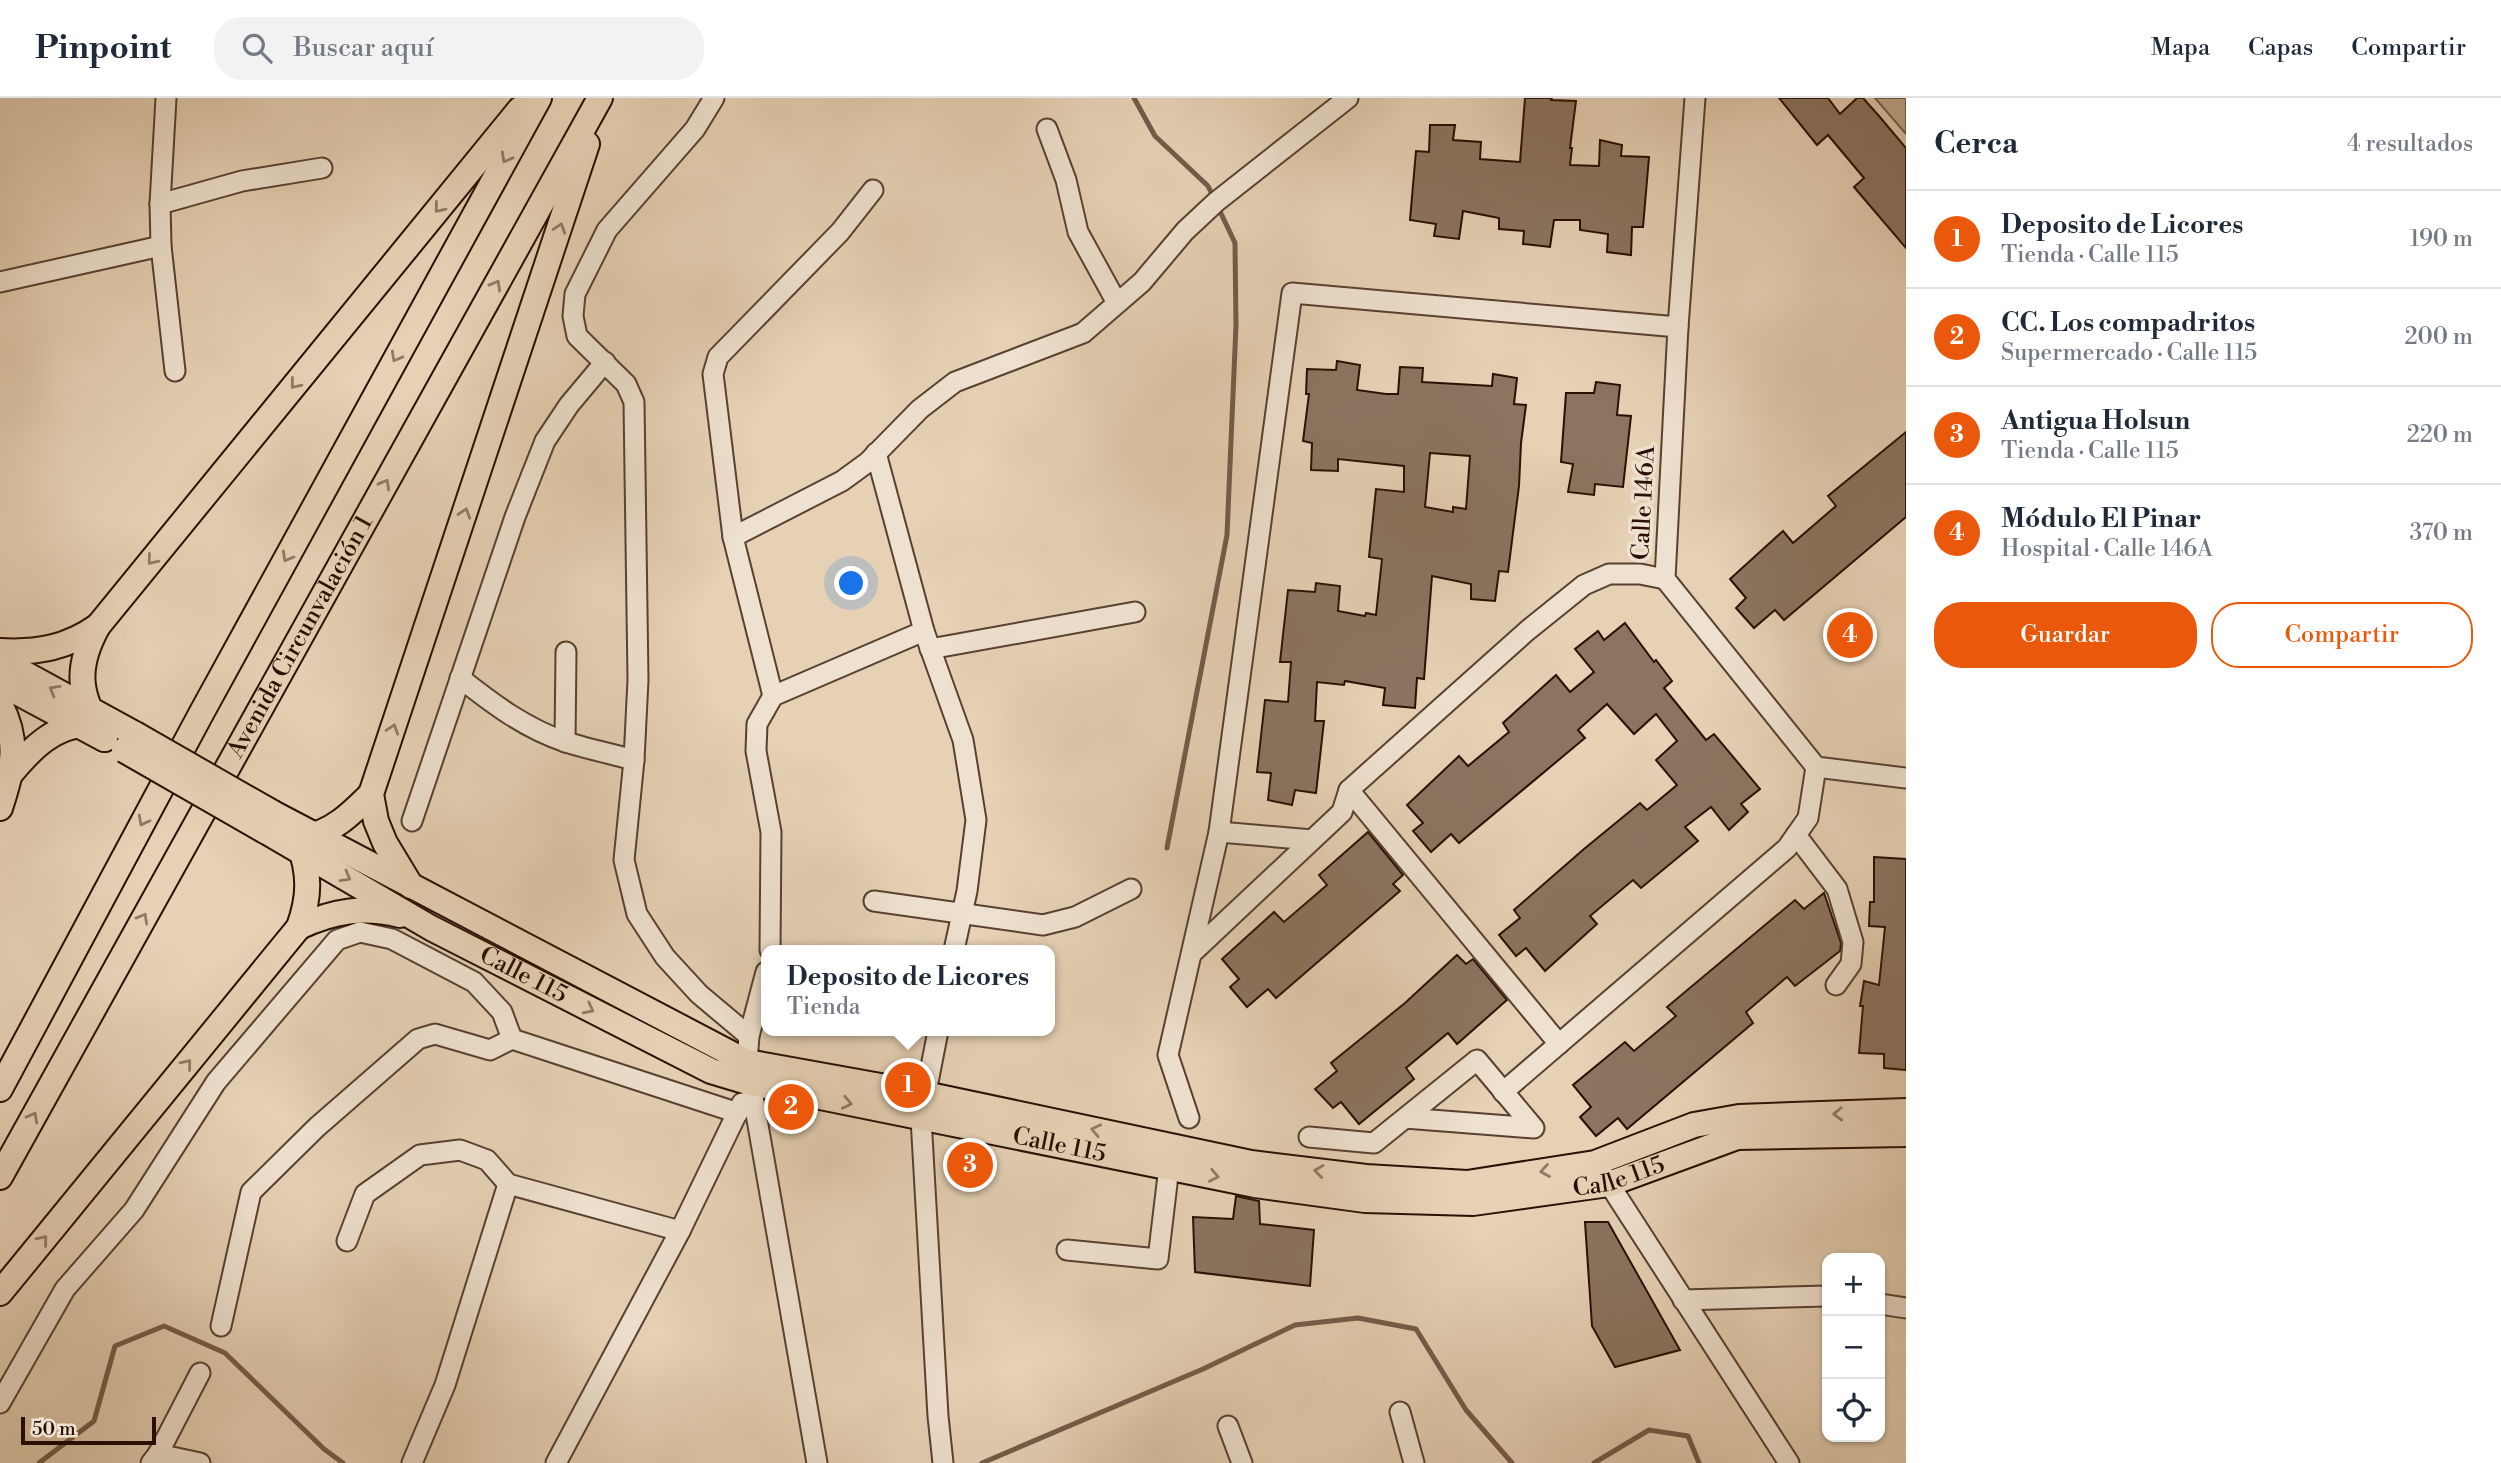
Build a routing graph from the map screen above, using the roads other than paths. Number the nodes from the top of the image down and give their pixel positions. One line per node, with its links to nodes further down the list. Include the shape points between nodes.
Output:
1 (166, 98): 12 (street)
2 (529, 98): 23 (main road, one-way to 23)
3 (539, 98): 62 (main road, Avenida Circunvalación 1, one-way to 62)
4 (601, 98): 39 (main road, one-way to 4); 73 (main road, Avenida Circunvalación 1, one-way to 4)
5 (714, 98): 17 (street, via 695,129 607,230 575,294 577,336)
6 (1348, 98): 15 (street, via 1216,202)
7 (1677, 98): 8 (street)
8 (1694, 107): 16 (street, Calle 146A)
9 (1047, 130): 15 (street, via 1066,180 1078,232)
10 (322, 167): 12 (street, via 242,181)
11 (873, 190): 20 (street, via 840,233 718,357 713,374)
12 (160, 204): 13 (street)
13 (160, 246): 14 (street); 18 (street)
14 (0, 282)
15 (1117, 303): 19 (street, via 1083,333 955,382)
16 (1678, 327): 21 (street, Calle 146A); 42 (street, via 1292,293)
17 (605, 362): 28 (street, via 545,441); 34 (street, via 626,384 635,402 639,680)
18 (175, 371)
19 (876, 453): 20 (street, via 842,481); 24 (street)
20 (733, 537): 30 (street)
21 (1665, 579): 35 (street, Calle 146A); 38 (street, via 1609,574 1584,585)
22 (1135, 612): 24 (street)
23 (98, 626): 25 (main road, via 46,650); 32 (main road, via 84,658 82,693)
24 (927, 640): 30 (street); 49 (street, via 963,740 976,820)
25 (0, 651)
26 (566, 652): 33 (street)
27 (0, 660): 32 (main road, one-way to 27)
28 (460, 678): 33 (street, via 504,712); 41 (street)
29 (0, 682): 32 (main road)
30 (773, 696): 52 (street, via 757,724 756,751 771,832)
31 (0, 704): 36 (main road, via 10,727)
32 (106, 729): 36 (main road, via 49,736); 43 (main road, bridge)
33 (565, 742): 34 (street)
34 (634, 760): 57 (street, via 624,860 637,914 665,957 699,994)
35 (1816, 767): 37 (street); 44 (street, via 1808,818)
36 (12, 772): 40 (main road)
37 (1906, 778)
38 (1349, 790): 45 (street, via 1342,812); 60 (street)
39 (371, 794): 43 (main road, via 345,818); 46 (main road, via 380,832)
40 (0, 808)
41 (412, 821)
42 (1219, 832): 45 (street); 54 (street)
43 (288, 833): 46 (main road, Calle 115); 50 (main road, via 307,869 307,905); 51 (main road, Calle 115, one-way to 51)
44 (1796, 835): 55 (street, via 1837,889 1853,942 1851,964); 60 (street, via 1787,848)
45 (1312, 840): 54 (street)
46 (411, 887): 61 (main road, Calle 115)
47 (1131, 889): 49 (street, via 1075,917 1043,925)
48 (874, 901): 49 (street)
49 (962, 914): 53 (street)
50 (299, 927): 51 (main road, via 324,915 367,909 397,914); 79 (main road, one-way to 50)
51 (431, 928): 61 (main road, Calle 115, one-way to 61, via 712,1071)
52 (770, 945)
53 (955, 945)
54 (1192, 953): 67 (street, via 1168,1055)
55 (1836, 985)
56 (761, 991): 57 (street)
57 (749, 1036): 61 (street)
58 (937, 1036): 64 (street)
59 (512, 1039): 66 (street); 84 (street, via 490,1051 435,1034 418,1039 251,1192); 86 (street, via 502,1012 474,982 392,939 359,932 337,940 216,1082 134,1210 65,1289)
60 (1559, 1044): 63 (street)
61 (749, 1072): 64 (main road, Calle 115); 66 (street); 93 (street)
62 (0, 1089)
63 (1503, 1092): 68 (street, via 1477,1060); 68 (street, via 1534,1128)
64 (923, 1106): 71 (main road, Calle 115, one-way to 64, via 1467,1183 1366,1177 1251,1163); 72 (main road, Calle 115); 94 (street)
65 (1906, 1111): 71 (main road, Calle 115, one-way to 71, via 1739,1117 1694,1125)
66 (738, 1113): 76 (street)
67 (1189, 1118)
68 (1405, 1118): 70 (street, via 1374,1143)
69 (1906, 1134): 74 (main road, Calle 115, via 1737,1137)
70 (1310, 1137)
71 (1595, 1163): 74 (street)
72 (1169, 1167): 74 (main road, Calle 115, one-way to 74, via 1364,1200 1473,1203); 78 (street, via 1158,1259)
73 (0, 1177)
74 (1609, 1184): 81 (street)
75 (508, 1185): 76 (street); 77 (street, via 487,1160 460,1150 420,1155 365,1194); 91 (street, via 445,1385)
76 (680, 1231): 92 (street)
77 (347, 1241)
78 (1067, 1251)
79 (0, 1293)
80 (1822, 1296): 81 (street)
81 (1683, 1300): 97 (street)
82 (1885, 1305): 83 (street)
83 (1906, 1308)
84 (221, 1326)
85 (200, 1373): 89 (street)
86 (0, 1403)
87 (1400, 1412): 96 (street)
88 (1228, 1426): 95 (street)
89 (154, 1458): 90 (street)
90 (200, 1463)
91 (412, 1463)
92 (556, 1463)
93 (817, 1463)
94 (943, 1463)
95 (1242, 1463)
96 (1414, 1463)
97 (1789, 1463)

